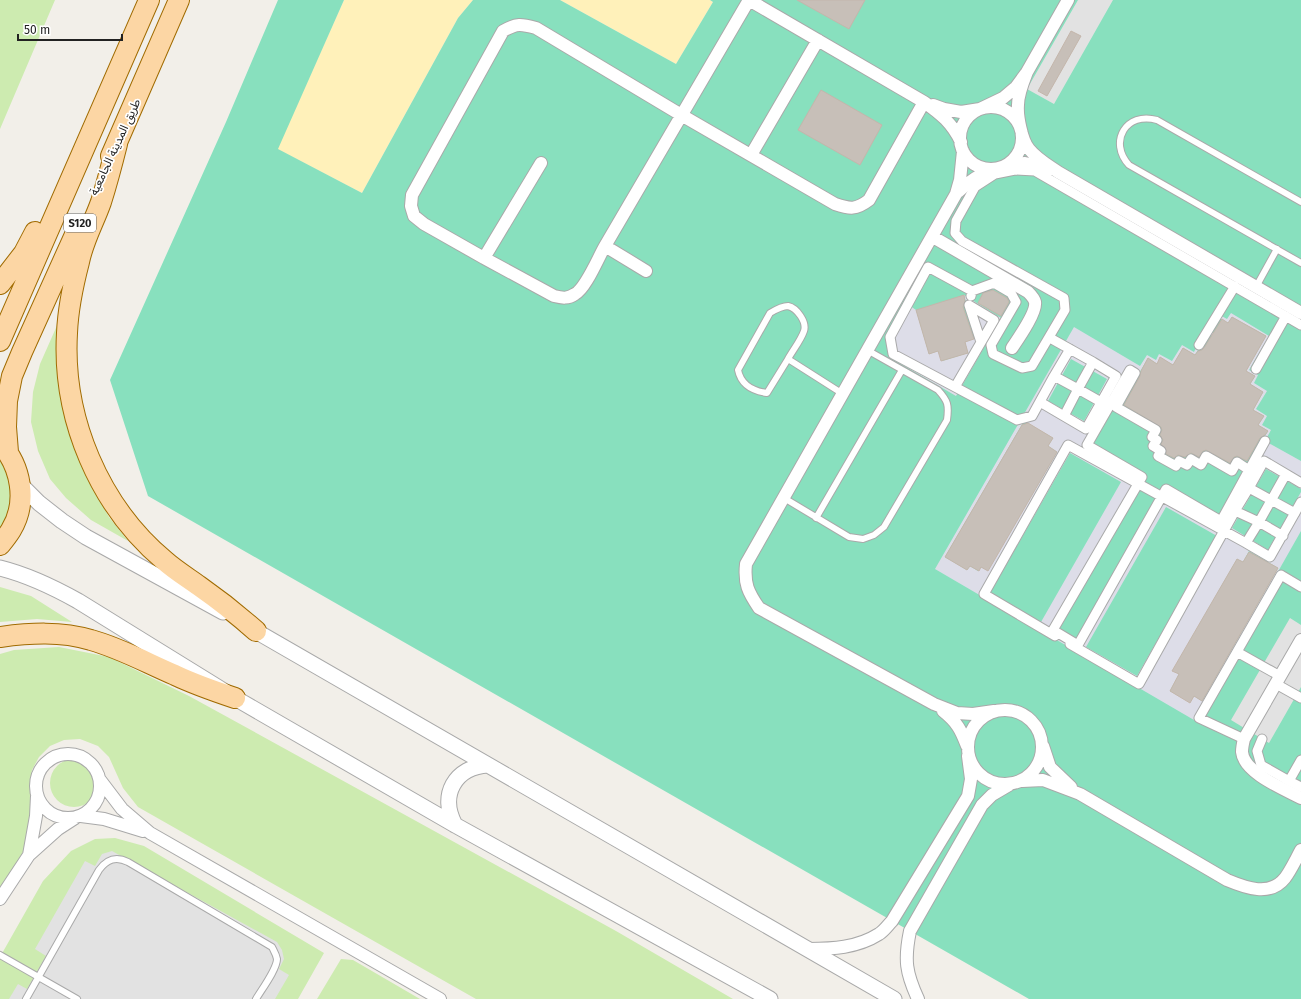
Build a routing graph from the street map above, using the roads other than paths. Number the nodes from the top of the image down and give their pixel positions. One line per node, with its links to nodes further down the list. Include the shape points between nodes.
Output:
1 (149, 0): 10 (main road, S120)
2 (179, 0): 12 (main road, طريق المدينة الجامعية / S120)
3 (749, 0): 5 (street); 9 (street)
4 (1068, 0): 6 (street)
5 (818, 40): 7 (street); 14 (street)
6 (1027, 72): 8 (street, via 1016,87 1003,98); 11 (street, via 1018,105)
7 (924, 102): 8 (street, via 961,112); 13 (street, via 943,116 954,129); 14 (street, via 869,200 860,207 849,208 835,204)
8 (980, 109): 11 (street, via 1000,108 1009,112); 13 (street, via 971,114 965,122 961,132)
9 (682, 116): 14 (street); 21 (street); 23 (street, via 536,28 523,24 513,25 503,31 412,195 411,206 414,216 424,224)
10 (94, 128): 26 (main road, via 70,165 24,253); 35 (main road, S120)
11 (1021, 129): 16 (street, via 1021,146 1018,154 1012,161); 17 (street, via 1028,148)
12 (117, 144): 53 (main road, طريق المدينة الجامعية / S120, via 12,376); 74 (main road, via 101,202 79,260 70,301 67,366 78,428 89,459 104,488 142,539 165,561 223,603)
13 (962, 147): 16 (street, via 969,159 977,165 986,168); 18 (street, via 962,173)
14 (751, 155)
15 (541, 163): 23 (street)
16 (1000, 167): 17 (street, via 1025,163); 18 (street, via 980,174)
17 (1058, 172): 28 (street)
18 (956, 194): 20 (street)
19 (1301, 202): 22 (lane, via 1157,120 1136,120 1129,124 1121,135 1120,148 1129,165)
20 (933, 236): 38 (street, via 1032,296 1035,302 1034,312); 40 (street)
21 (605, 246): 23 (street, via 584,286 576,294 564,298 554,296); 25 (street)
22 (1277, 249): 24 (lane); 28 (lane)
23 (484, 258)
24 (1301, 263)
25 (646, 271)
26 (0, 284)
27 (1235, 286): 32 (street); 34 (street, via 1034,172 1015,170 995,174 975,187 956,221 955,233 962,241 1064,298 1065,310); 37 (street)
28 (1256, 287): 31 (street)
29 (972, 291): 30 (street); 34 (street, via 994,283 1011,293 1016,302 992,345 994,354 1022,368 1032,366); 46 (street, via 928,267 890,337 893,354)
30 (969, 304): 36 (street); 36 (street, via 994,320)
31 (1301, 313)
32 (1286, 316): 33 (street); 43 (street)
33 (1301, 325)
34 (1050, 338): 39 (street)
35 (0, 341)
36 (981, 342): 46 (street)
37 (1200, 345)
38 (1012, 348)
39 (1070, 349): 42 (street); 45 (street)
40 (867, 350): 44 (lane); 48 (street)
41 (788, 359): 41 (lane, via 805,330 798,311 789,306 770,312 738,370 739,378 752,390 766,393); 48 (lane)
42 (1093, 362): 47 (street); 50 (street, via 1116,376)
43 (1256, 369)
44 (902, 370): 66 (lane); 66 (lane, via 938,390 946,398 949,408 947,420 884,527 874,535 863,538 849,537)
45 (1054, 376): 47 (street); 49 (street)
46 (955, 387): 49 (street, via 1017,420 1032,416)
47 (1078, 389): 50 (street); 51 (street)
48 (843, 394): 61 (street)
49 (1040, 402): 51 (street)
50 (1101, 402): 51 (street, via 1086,429)
51 (1064, 416)
52 (1265, 440): 54 (street)
53 (4, 447): 58 (main road, via 16,467)
54 (1249, 470): 56 (street, via 1237,462 1232,471 1206,456 1201,464 1191,459 1187,466 1179,461 1176,466 1158,456 1161,450 1154,446 1157,440 1152,437 1156,430 1116,407 1135,373 1130,370 1087,445 1142,478); 60 (street, via 1220,521 1166,489)
55 (1286, 474): 57 (street); 59 (street, via 1264,461); 62 (street)
56 (1138, 483): 60 (street); 60 (street, via 1052,630 1078,645); 68 (street, via 1068,445 984,594 1139,684)
57 (1301, 483)
58 (20, 484): 71 (main road, via 21,500 18,515); 74 (street, via 39,503 86,537)
59 (1249, 488): 62 (street); 64 (street)
60 (1162, 497): 68 (street)
61 (784, 498): 66 (lane); 81 (street, via 746,564 748,593 759,608)
62 (1272, 501): 65 (street); 67 (street)
63 (1301, 502): 65 (street)
64 (1235, 511): 67 (street); 68 (street)
65 (1295, 513): 69 (street)
66 (816, 518)
67 (1259, 522): 69 (street); 70 (street)
68 (1224, 530): 70 (street)
69 (1283, 536): 70 (street, via 1270,557)
70 (1246, 543)
71 (0, 545)
72 (0, 568): 79 (street, via 28,577 78,601)
73 (1301, 587): 77 (street, via 1281,575)
74 (256, 631): 88 (street)
75 (0, 637): 79 (main road, via 28,633 60,634 90,639 200,686)
76 (1301, 640): 78 (street)
77 (1237, 652): 78 (street); 83 (street, via 1199,718)
78 (1278, 680): 80 (street); 83 (street)
79 (235, 698): 98 (street)
80 (1301, 698)
81 (934, 704): 82 (street, via 957,713); 86 (street, via 953,719 962,732)
82 (994, 711): 85 (street, via 1019,712 1038,729); 86 (street, via 985,715 972,729 968,738)
83 (1244, 739): 96 (street, via 1242,752 1247,764 1256,773)
84 (1262, 739): 91 (street, via 1257,752 1261,765)
85 (1042, 741): 90 (street, via 1042,753 1038,764); 94 (street, via 1050,767)
86 (968, 752): 92 (street, via 972,766 979,775 998,785); 103 (street, via 971,779 968,796 892,921 880,934 866,941 833,949)
87 (1301, 760): 91 (street)
88 (488, 765): 98 (street, via 464,772 449,792 448,809); 103 (street)
89 (100, 780): 95 (street, via 88,761 77,755 54,757 45,763 38,773 35,785); 97 (street, via 100,789 94,805); 99 (street, via 122,809)
90 (1022, 781): 92 (street); 94 (street, via 1043,780)
91 (1289, 781): 93 (street)
92 (1009, 785): 112 (street, via 992,795 982,806 910,931 906,947 906,966)
93 (1301, 787)
94 (1080, 794): 100 (street, via 1243,887 1260,890 1274,888 1285,878)
95 (37, 796): 97 (street, via 43,807 52,814 63,818); 101 (street)
96 (1301, 798)
97 (78, 817): 99 (street, via 104,819); 101 (street, via 53,833)
98 (455, 825): 106 (street)
99 (150, 833): 110 (street)
100 (1301, 850)
101 (29, 855): 102 (street)
102 (0, 899)
103 (808, 949): 111 (street)
104 (0, 955): 105 (lane)
105 (38, 977): 107 (lane); 108 (lane); 109 (lane, via 99,870 103,864 115,858 122,859 272,947 276,953 275,967)
106 (765, 997)
107 (26, 999)
108 (77, 999)
109 (256, 999)
110 (440, 999)
111 (894, 999)
112 (918, 999)

